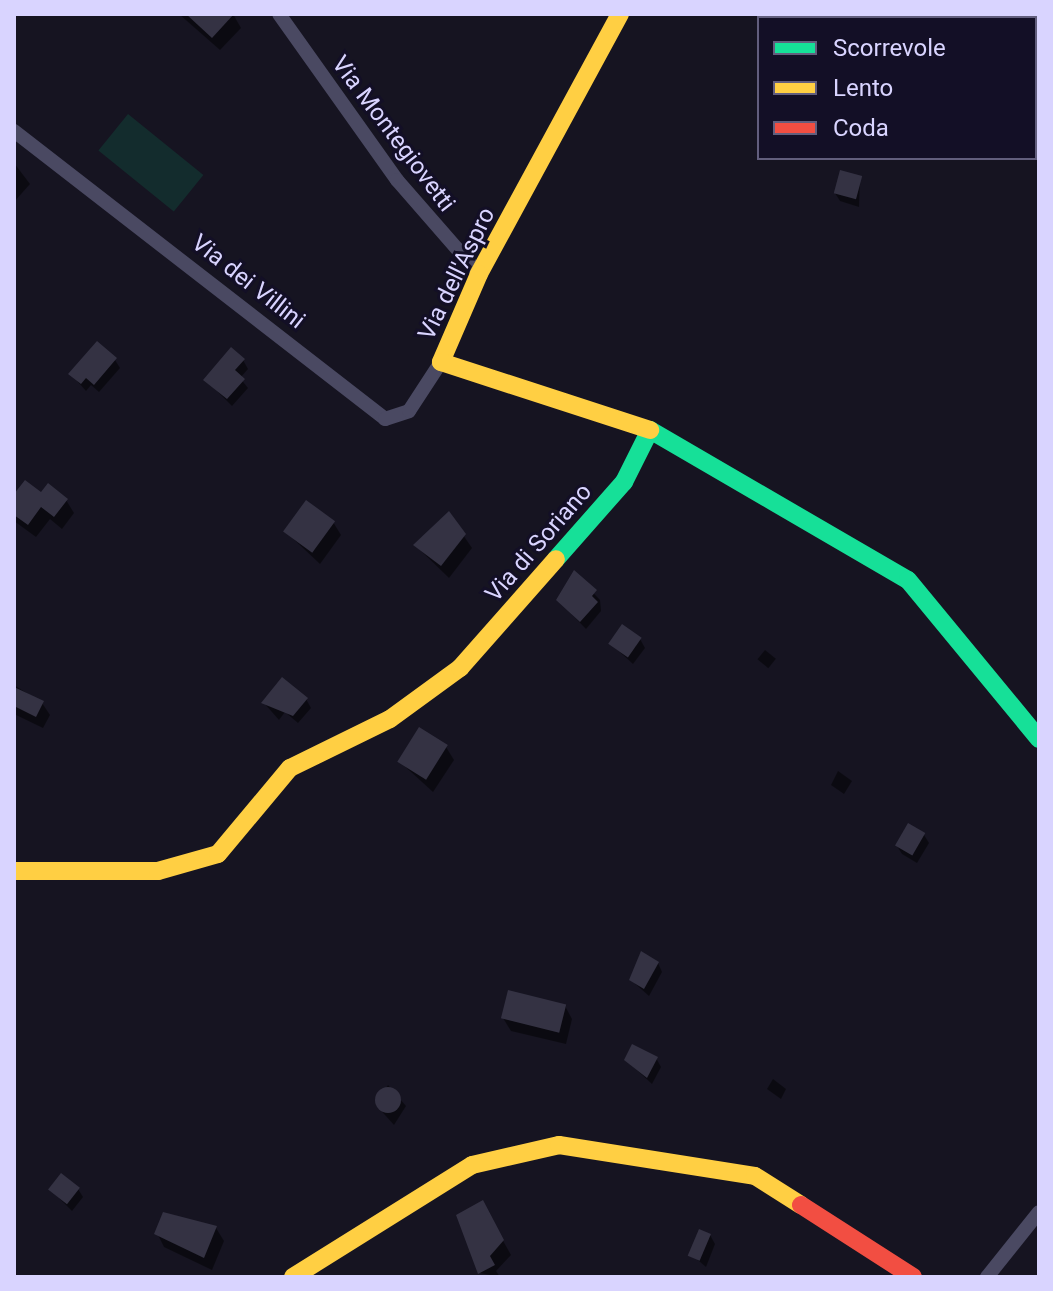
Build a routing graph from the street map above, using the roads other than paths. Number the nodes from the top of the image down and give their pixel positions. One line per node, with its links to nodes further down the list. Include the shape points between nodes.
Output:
1 (279, 14): 4 (street, Via Montegiovetti, via 397,180)
2 (620, 14): 4 (street, Via dell'Aspro)
3 (14, 131): 5 (street, Via dei Villini, via 385,419 409,411)
4 (479, 274): 5 (street, Via dell'Aspro)
5 (441, 362): 6 (street, Via dell'Aspro)
6 (650, 430): 7 (street, via 919,588); 8 (street, Via di Soriano, via 621,486 460,668 390,719 290,768 218,854 158,871)
7 (1039, 739)
8 (14, 871)
9 (1039, 1212): 12 (street)
10 (293, 1277): 11 (street, via 479,1161 569,1145 755,1176)
11 (913, 1277)
12 (987, 1277)

